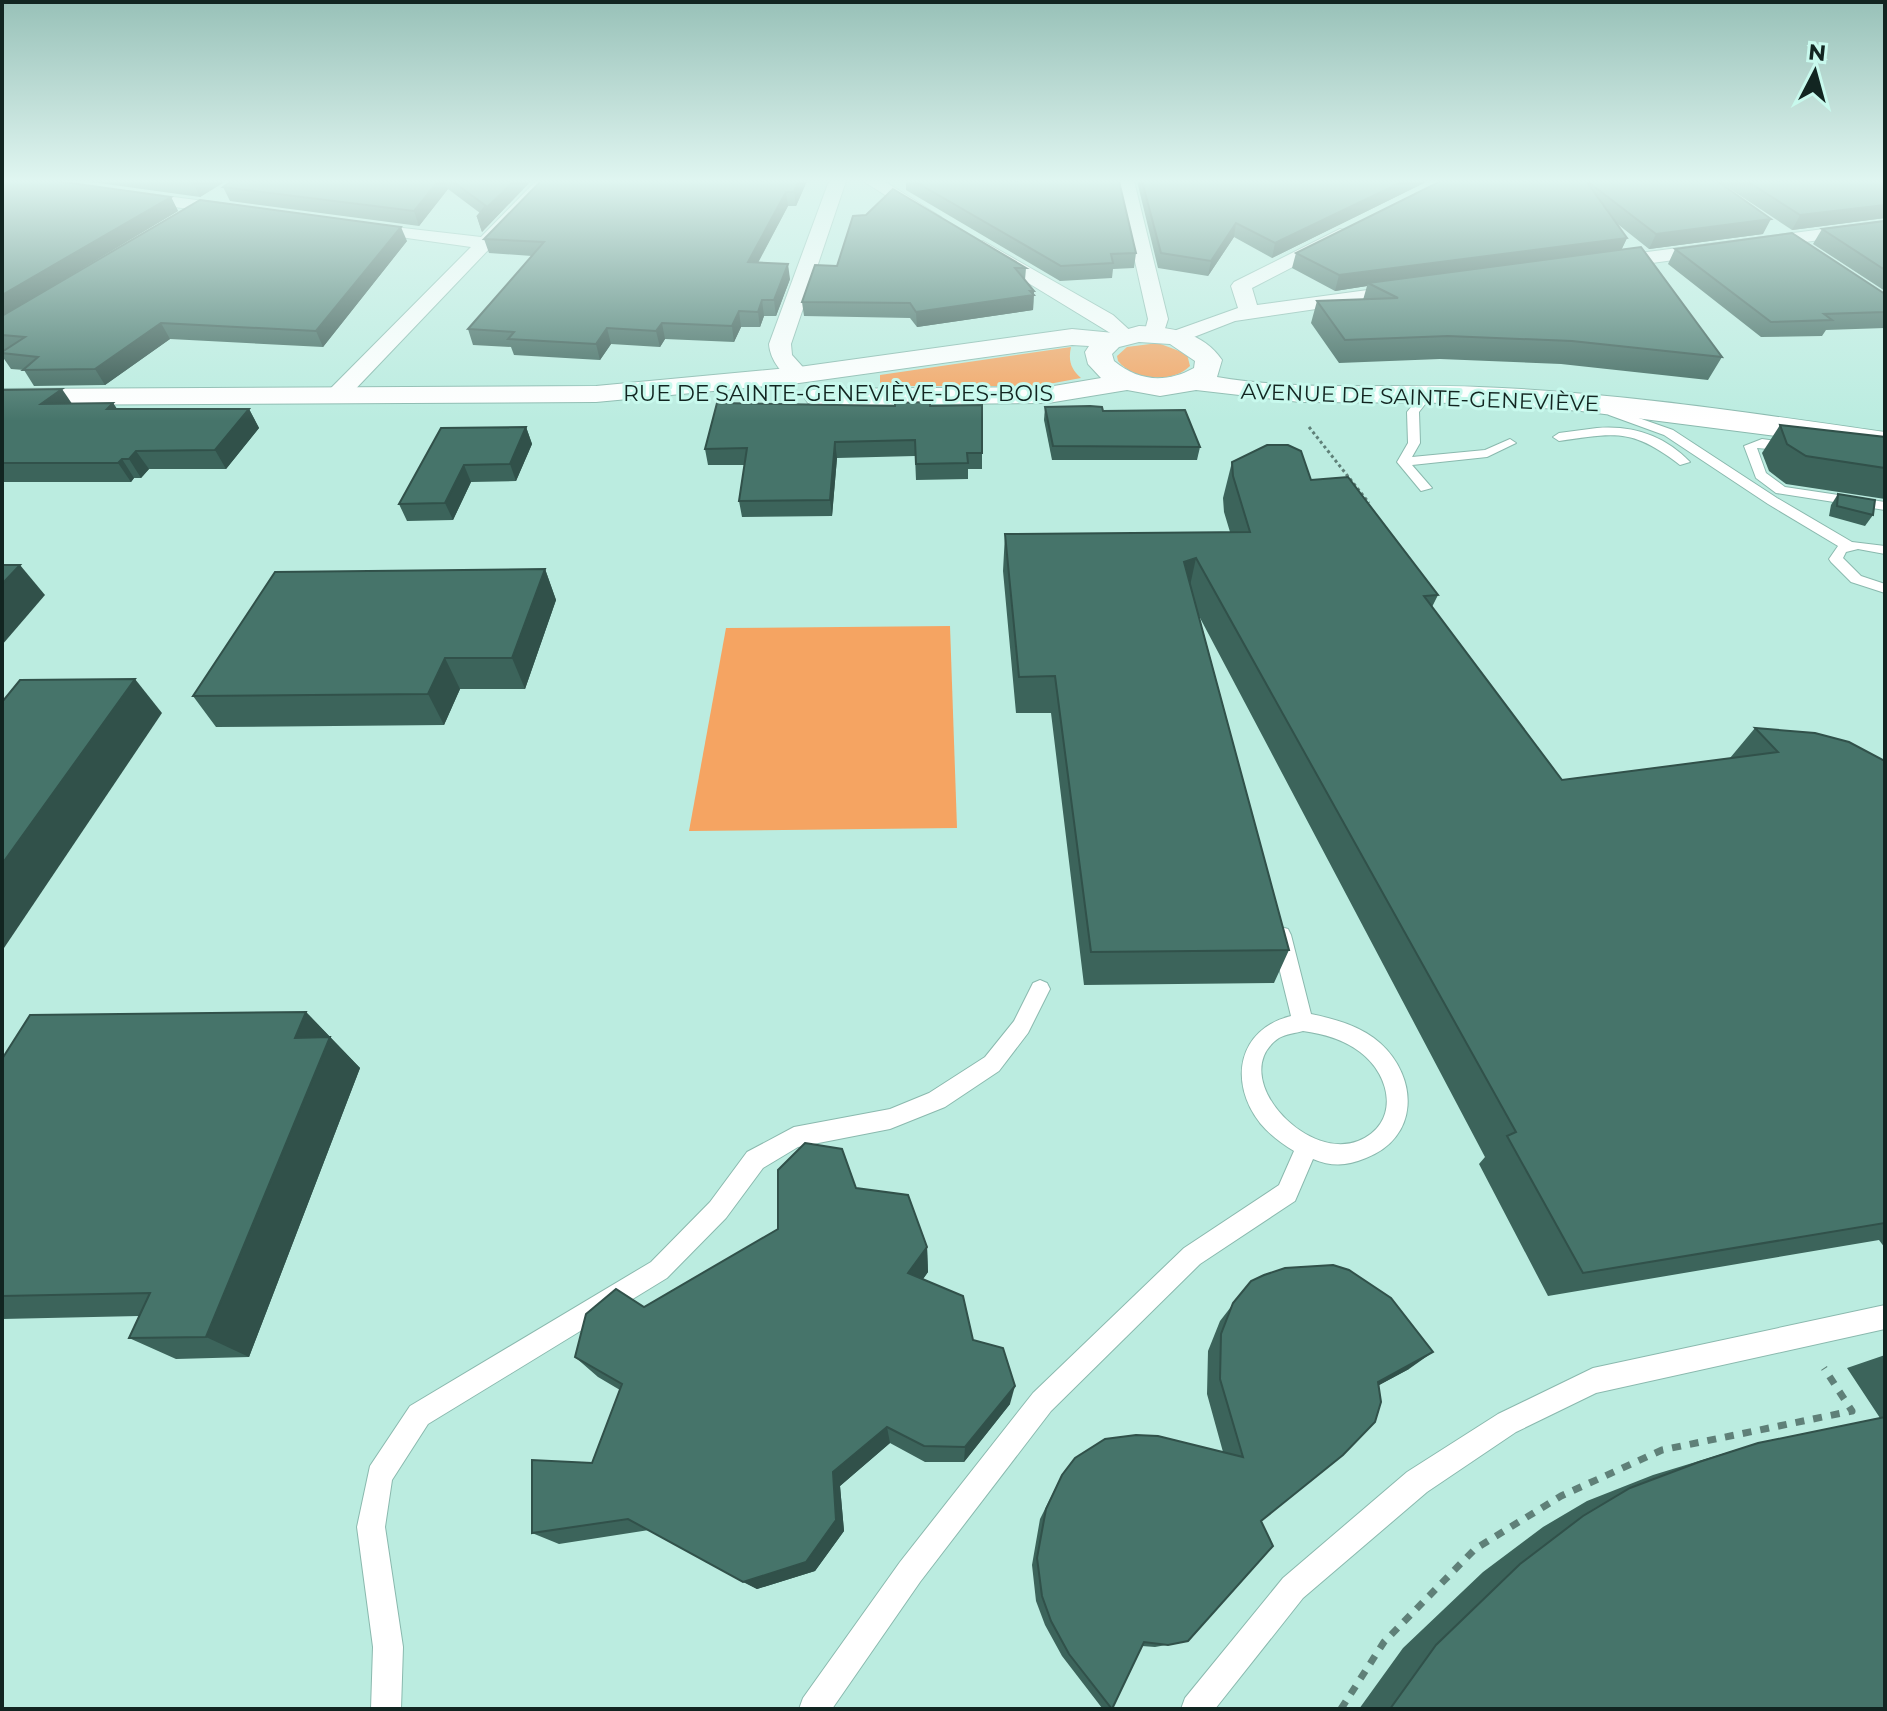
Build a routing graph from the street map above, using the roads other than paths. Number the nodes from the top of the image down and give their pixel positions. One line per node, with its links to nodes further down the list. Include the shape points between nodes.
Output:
1 (469, 261): 17 (street)
2 (810, 261): 13 (street, via 780,344 781,356)
3 (1007, 261): 11 (street, via 1106,319)
4 (1144, 261): 10 (street)
5 (1287, 261): 9 (street, via 1241,286)
6 (1632, 261): 7 (street)
7 (1578, 268)
8 (1438, 286): 9 (street)
9 (1249, 311): 12 (street, via 1219,318)
10 (1166, 336): 11 (main road); 12 (main road)
11 (1119, 338): 13 (main road, via 1072,337); 14 (main road, via 1098,353 1097,361)
12 (1203, 358): 14 (main road, RUE DE SAINTE-GENEVIÈVE-DES-BOIS, via 1162,387); 16 (main road, AVENUE DE SAINTE-GENEVIÈVE, via 1263,392); 20 (main road, via 1281,384 1568,390)
13 (799, 375): 15 (main road)
14 (1127, 382): 15 (main road, RUE DE SAINTE-GENEVIÈVE-DES-BOIS, via 1048,395)
15 (596, 394): 17 (main road)
16 (1427, 394): 19 (main road, AVENUE DE SAINTE-GENEVIÈVE); 25 (lane, via 1413,412 1414,443)
17 (337, 395): 18 (main road)
18 (2, 397)
19 (1543, 399): 22 (main road, AVENUE DE SAINTE-GENEVIÈVE); 29 (lane, via 1644,420 1695,446)
20 (1885, 427)
21 (1559, 437): 26 (lane, via 1629,431 1656,439)
22 (1885, 441)
23 (1510, 443): 25 (lane, via 1487,453)
24 (1808, 449): 28 (lane, via 1750,446 1767,482)
25 (1403, 462): 27 (lane)
26 (1684, 462)
27 (1426, 488)
28 (1820, 497): 29 (lane); 30 (lane)
29 (1777, 503): 31 (lane)
30 (1885, 506)
31 (1849, 546): 32 (lane); 33 (lane, via 1836,553 1840,566 1856,579)
32 (1885, 550)
33 (1885, 589)
34 (1276, 915): 36 (lane)
35 (1040, 989): 39 (lane, via 1021,1027 992,1064 890,1119 794,1137 755,1160 718,1210 659,1270 419,1415 379,1475 371,1527 388,1647)
36 (1303, 1022): 37 (lane, via 1271,1032 1252,1057 1252,1090 1272,1124); 37 (lane, via 1340,1028 1373,1049 1395,1081 1398,1115 1381,1143 1370,1147 1347,1155)
37 (1306, 1148): 40 (lane, via 1287,1193 1192,1256 1042,1402 910,1572)
38 (1885, 1317): 41 (lane, via 1593,1381 1507,1423 1417,1482 1293,1588)
39 (386, 1709)
40 (814, 1709)
41 (1196, 1709)

